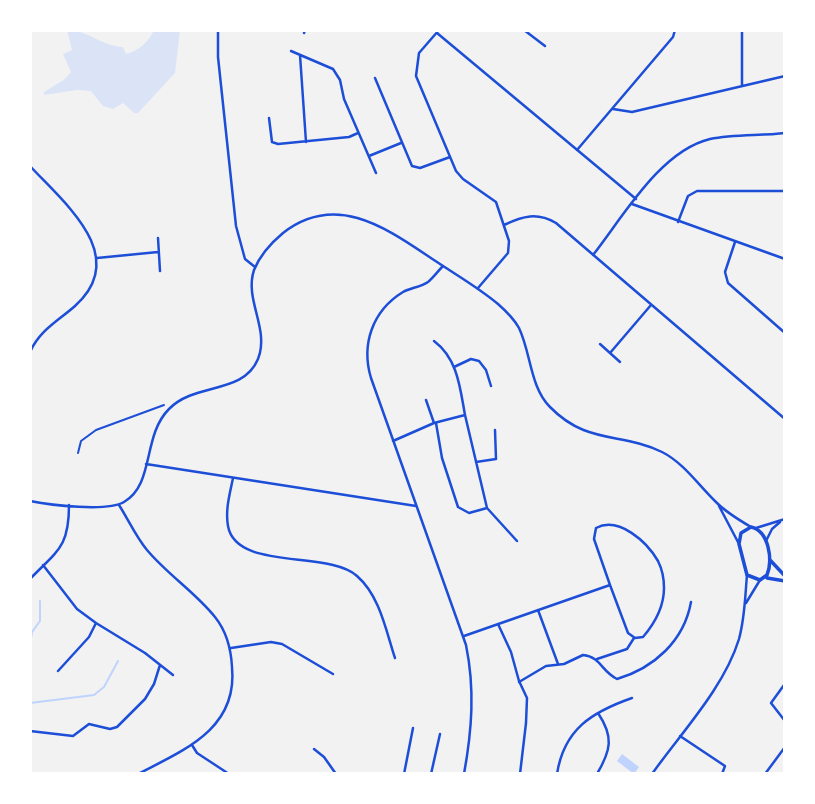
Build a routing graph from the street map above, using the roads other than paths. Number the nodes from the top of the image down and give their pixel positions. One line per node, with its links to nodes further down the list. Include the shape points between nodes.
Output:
1 (218, 30): 35 (street, via 236,226 245,259)
2 (524, 30): 6 (street)
3 (675, 30): 12 (street)
4 (742, 30): 11 (street)
5 (437, 31): 18 (street); 20 (street, via 419,53 416,75)
6 (545, 46)
7 (291, 51): 8 (street)
8 (300, 55): 14 (street, via 337,74); 16 (street)
9 (785, 76): 11 (street)
10 (375, 78): 17 (street)
11 (742, 86): 12 (street, via 632,112)
12 (613, 109): 18 (street)
13 (269, 118): 16 (street, via 274,143)
14 (358, 133): 16 (street); 19 (street)
15 (785, 133): 24 (street, via 716,138 696,144 673,157)
16 (306, 142)
17 (401, 143): 19 (street); 20 (street, via 418,168)
18 (577, 150): 24 (street)
19 (367, 156): 22 (street)
20 (450, 157): 27 (street, via 458,175 496,202)
21 (30, 166): 32 (street, via 86,229)
22 (376, 173)
23 (785, 191): 26 (street, via 696,191 688,196)
24 (636, 199): 25 (street)
25 (632, 204): 26 (street); 31 (street)
26 (678, 222): 29 (street)
27 (504, 225): 31 (street, via 520,217 542,217 556,223); 37 (street, via 508,253)
28 (158, 238): 30 (street)
29 (735, 242): 33 (street); 39 (street, via 726,272 728,283)
30 (158, 252): 32 (street); 36 (street)
31 (593, 256): 38 (street)
32 (97, 258): 42 (street, via 88,290 46,328)
33 (785, 260)
34 (443, 266): 35 (street, via 377,224 340,215 293,226 268,248); 37 (street); 53 (street, via 429,281 386,305 369,338 368,369)
35 (256, 267): 56 (street, via 251,286 261,337 257,362 234,383 197,391 176,402 156,427)
36 (160, 271)
37 (478, 288): 59 (street, via 516,324 539,392 559,416 589,434 662,452)
38 (651, 305): 43 (street); 50 (street)
39 (785, 333)
40 (434, 341): 45 (street)
41 (600, 344): 43 (street)
42 (30, 352)
43 (610, 353): 44 (street)
44 (620, 362)
45 (454, 367): 46 (street, via 471,359 479,361); 49 (street)
46 (491, 386)
47 (426, 400): 51 (street)
48 (164, 405): 54 (lane, via 96,430 83,438)
49 (465, 415): 51 (street); 55 (street)
50 (785, 419)
51 (435, 423): 53 (street); 63 (street, via 458,507 469,513)
52 (495, 430): 55 (street, via 496,459)
53 (393, 441): 62 (street)
54 (78, 453)
55 (476, 462): 63 (street)
56 (146, 464): 57 (street); 61 (street, via 139,488)
57 (233, 478): 62 (street); 84 (street, via 227,524 237,542 250,551 334,565 355,574 371,593)
58 (30, 501): 60 (street)
59 (717, 503): 65 (street); 68 (street)
60 (69, 505): 61 (street); 70 (street, via 67,536)
61 (120, 505): 83 (street, via 146,549 218,621)
62 (416, 506): 81 (street)
63 (487, 509): 66 (street)
64 (784, 519): 65 (street); 67 (street)
65 (754, 528): 67 (street); 68 (street, via 741,533)
66 (517, 541)
67 (766, 541): 69 (street)
68 (739, 544): 71 (street)
69 (769, 558): 73 (street, via 769,571); 74 (street)
70 (43, 565): 72 (street); 79 (street, via 77,609)
71 (747, 575): 73 (street); 77 (street)
72 (30, 579)
73 (762, 579): 74 (street); 77 (street)
74 (785, 579)
75 (610, 584): 78 (street); 82 (street, via 626,629); 82 (street, via 594,539 596,528 606,524 638,537 660,565 662,604 643,637)
76 (691, 601): 85 (street, via 672,644 646,668 617,679 607,674)
77 (746, 603): 99 (street, via 729,664)
78 (537, 610): 80 (street); 86 (street)
79 (96, 623): 87 (street); 88 (street)
80 (498, 624): 81 (street); 91 (street)
81 (464, 636): 108 (street, via 473,694)
82 (635, 638): 85 (street, via 627,649)
83 (230, 648): 89 (street, via 282,644); 100 (street, via 233,680 228,703 210,733)
84 (396, 659)
85 (597, 659): 86 (street, via 583,655)
86 (558, 664): 91 (street)
87 (160, 665): 90 (street); 97 (street, via 145,699 117,727 89,724 73,736)
88 (58, 671)
89 (333, 674)
90 (173, 675)
91 (519, 682): 109 (street, via 527,703)
92 (784, 685): 95 (street, via 771,703)
93 (632, 698): 94 (street)
94 (598, 713): 110 (street, via 576,728); 111 (street, via 610,738)
95 (785, 720)
96 (413, 728): 106 (street)
97 (30, 731)
98 (440, 734): 107 (street)
99 (680, 736): 112 (street); 113 (street, via 725,766)
100 (192, 745): 103 (street); 104 (street, via 197,754)
101 (785, 747): 114 (street)
102 (314, 749): 105 (street)
103 (138, 774)
104 (229, 774)
105 (336, 774)
106 (404, 774)
107 (431, 774)
108 (464, 774)
109 (520, 774)
110 (557, 774)
111 (597, 774)
112 (652, 774)
113 (722, 774)
114 (765, 774)

